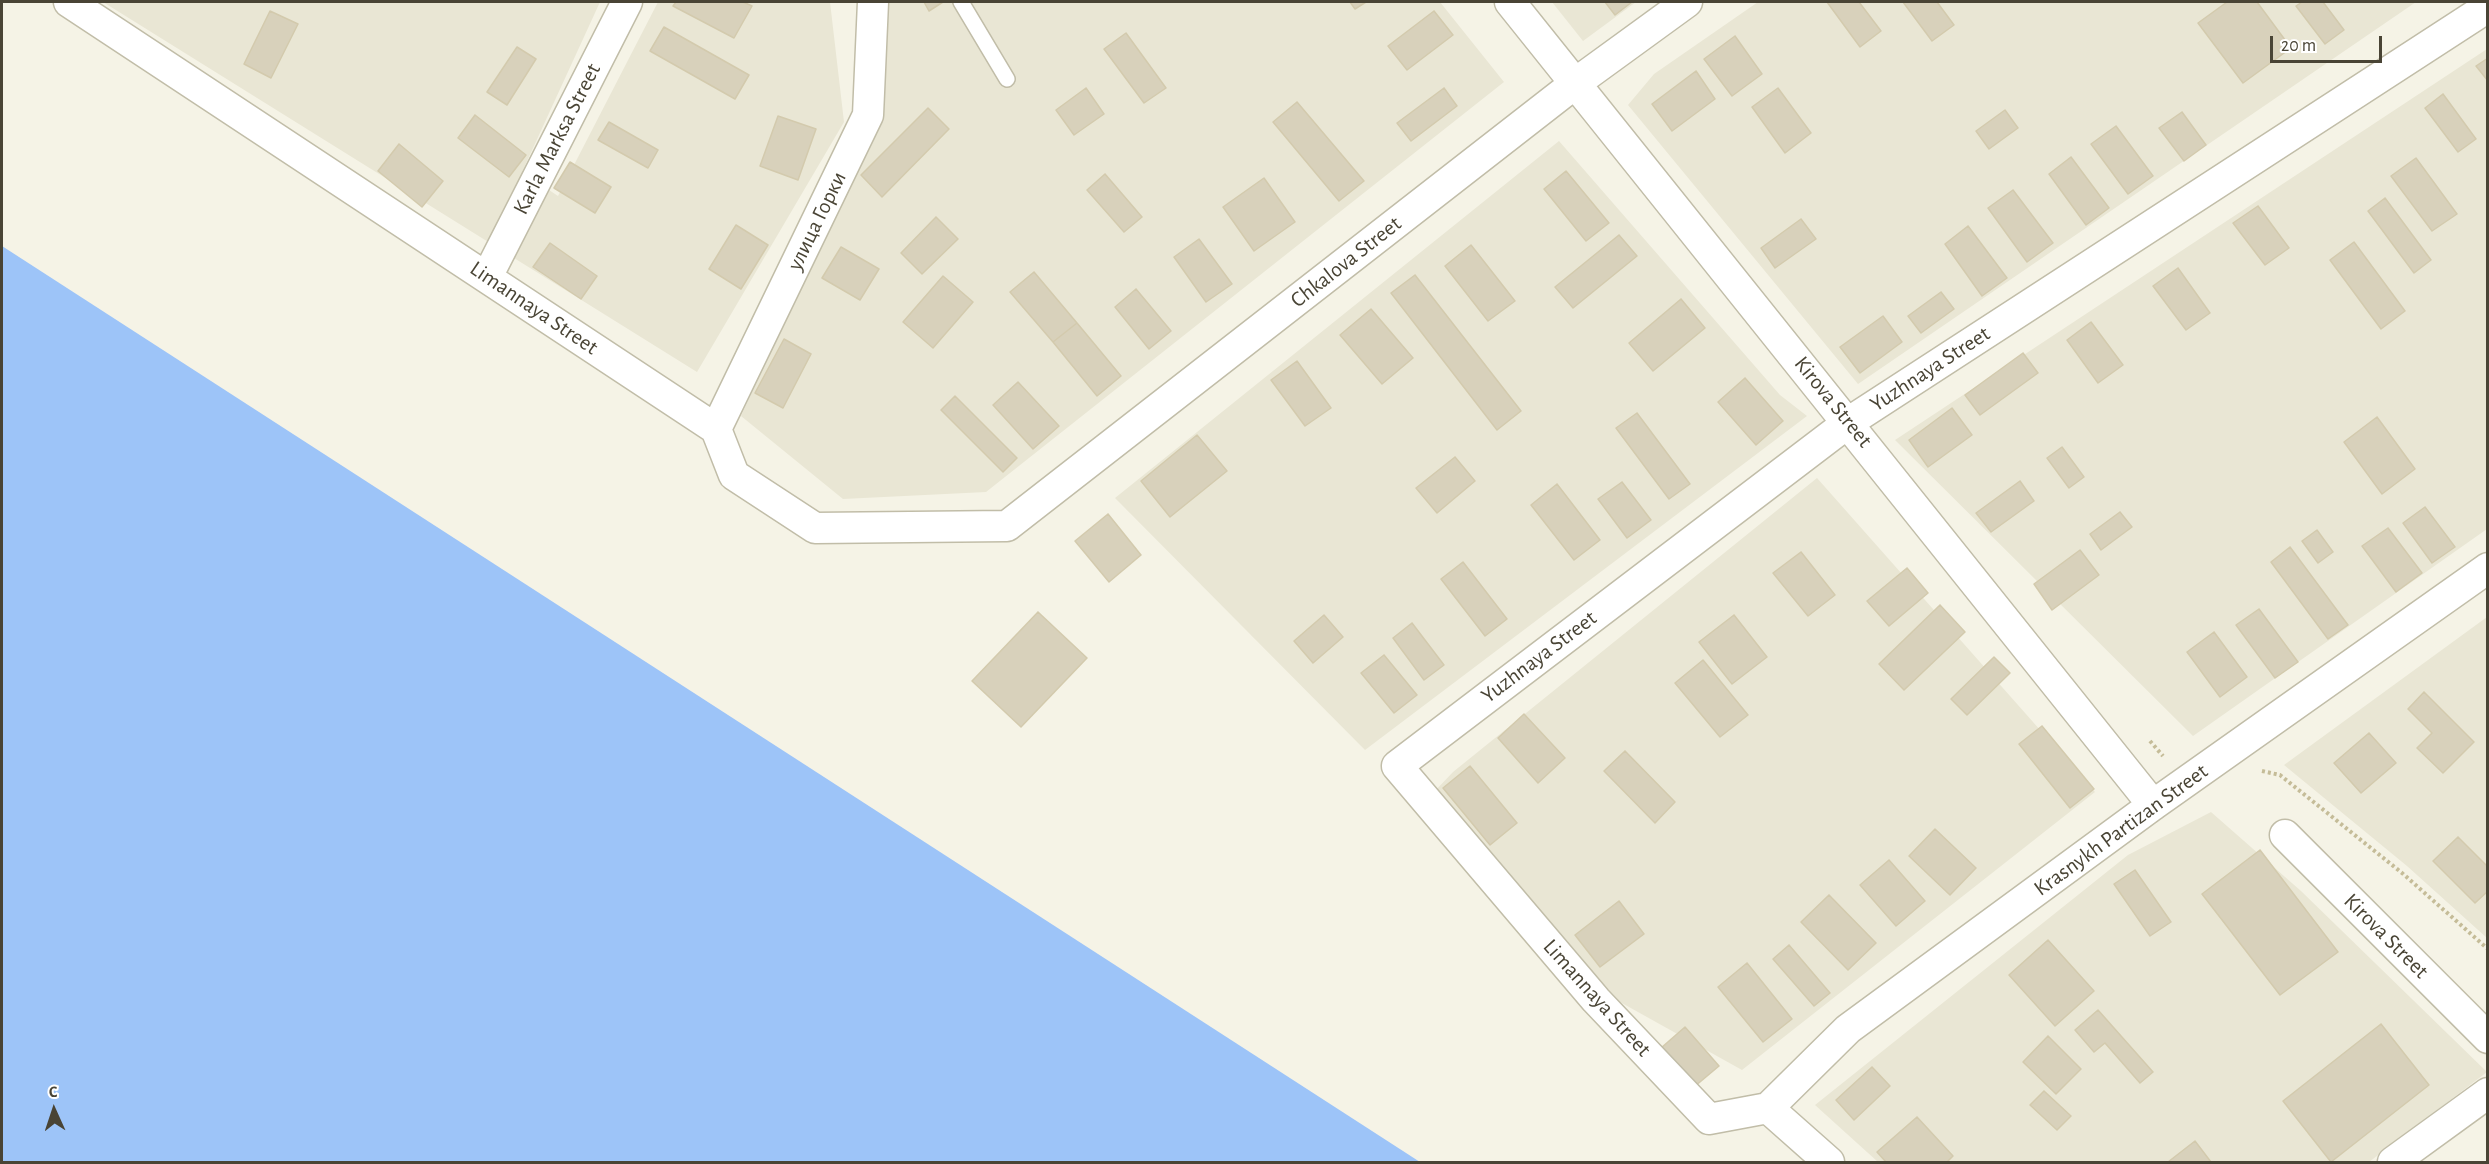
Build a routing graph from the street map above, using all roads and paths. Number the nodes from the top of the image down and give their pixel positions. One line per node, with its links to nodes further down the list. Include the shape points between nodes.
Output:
1 (69, 2): 10 (street, Limannaya Street)
2 (627, 2): 10 (street, Karla Marksa Street)
3 (873, 2): 12 (street, улица Горки, via 868,115)
4 (961, 2): 8 (lane)
5 (1510, 2): 9 (street, Kirova Street)
6 (1688, 2): 9 (street, Chkalova Street)
7 (2487, 7): 11 (street, Yuzhnaya Street)
8 (1007, 80)
9 (1576, 82): 11 (street, Kirova Street); 12 (street, Chkalova Street, via 1007,526 815,528 734,475)
10 (487, 277): 12 (street, Limannaya Street)
11 (1849, 422): 16 (street, Yuzhnaya Street); 17 (street, Kirova Street)
12 (716, 429)
13 (2487, 568): 15 (street, Krasnykh Partizan Street)
14 (2144, 735): 15 (path, via 2167,762)
15 (2218, 760): 17 (street, Krasnykh Partizan Street); 19 (path, via 2280,776 2402,873)
16 (1397, 766): 22 (street, Limannaya Street, via 1596,1000 1709,1119)
17 (2153, 805): 22 (street, Krasnykh Partizan Street, via 1848,1029)
18 (2285, 835): 20 (street, Kirova Street)
19 (2487, 949)
20 (2487, 1038)
21 (2487, 1093): 24 (street)
22 (1768, 1108): 23 (street)
23 (1829, 1162)
24 (2393, 1162)

